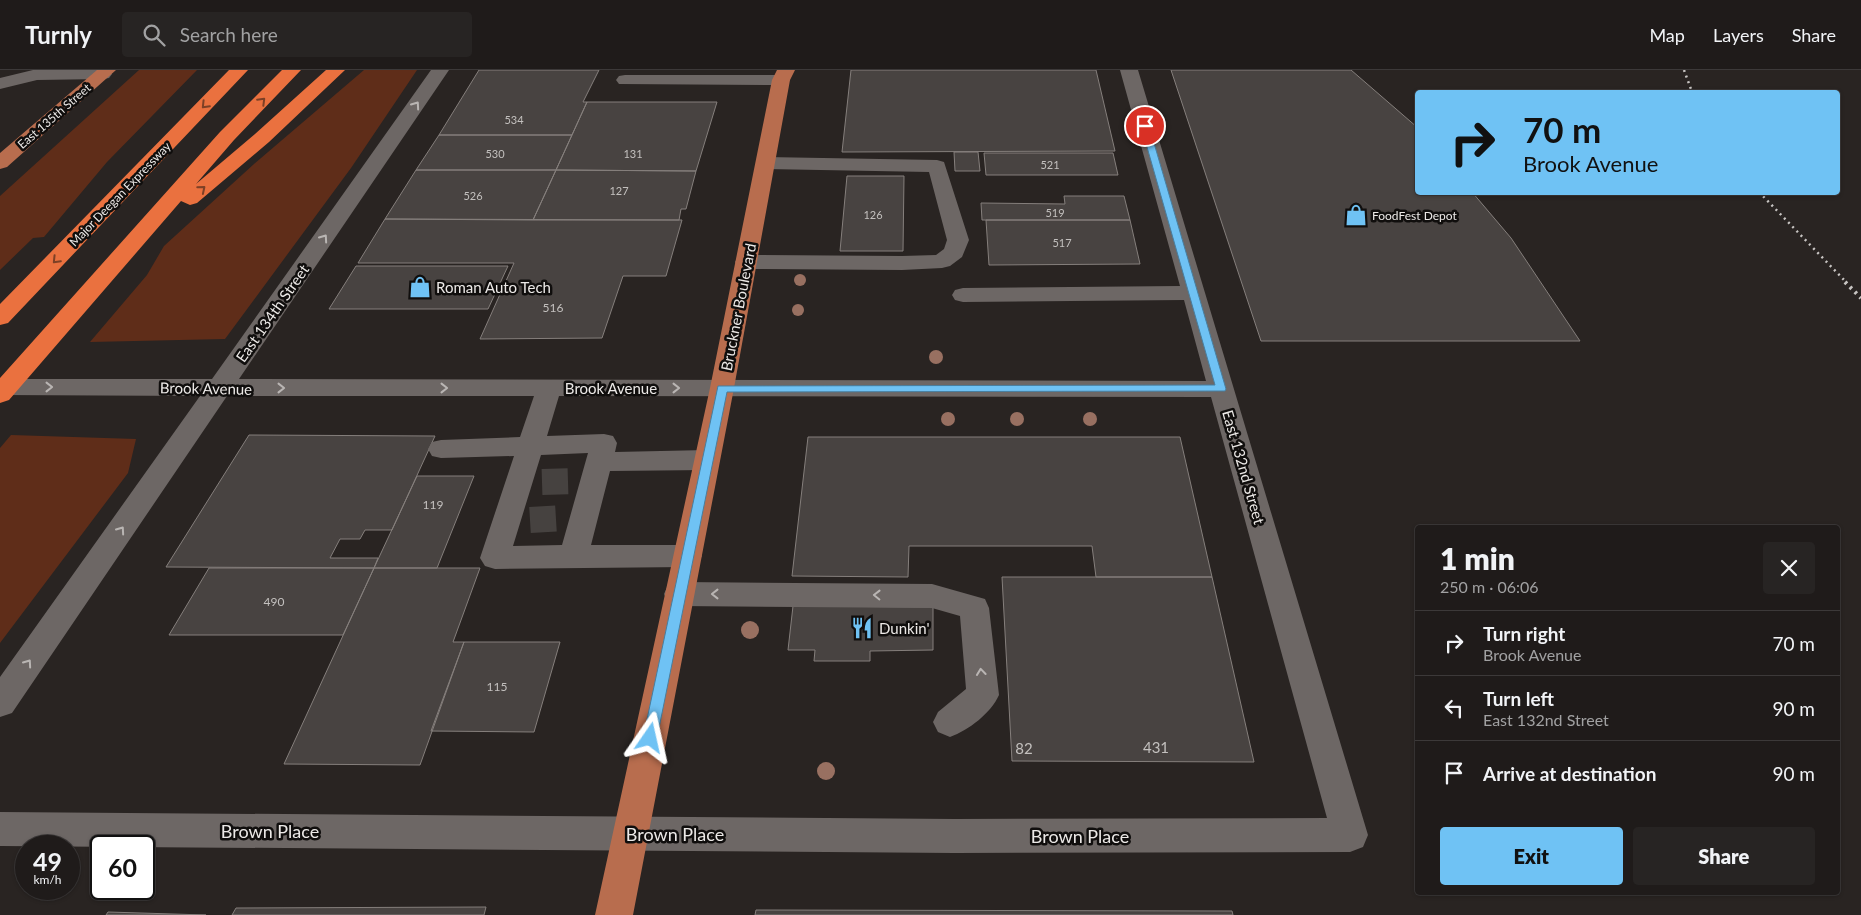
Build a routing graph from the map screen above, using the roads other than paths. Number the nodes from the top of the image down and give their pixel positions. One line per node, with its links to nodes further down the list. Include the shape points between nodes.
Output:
1 (239, 70): 16 (highway, Major Deegan Expressway, one-way to 16)
2 (292, 70): 12 (highway, one-way to 2, via 227,136)
3 (336, 70): 12 (highway, one-way to 3, via 262,138)
4 (440, 70): 18 (street, East 134th Street, one-way to 4)
5 (1129, 70): 14 (street, East 132nd Street)
6 (105, 72): 9 (street, via 34,75); 10 (main road, East 135th Street)
7 (782, 73): 8 (street); 11 (main road, Bruckner Boulevard)
8 (625, 80)
9 (0, 84)
10 (0, 163)
11 (766, 163): 13 (main road, Bruckner Boulevard); 13 (street, via 937,166 958,240 954,252 942,261)
12 (124, 255): 22 (highway)
13 (746, 262): 20 (main road, Bruckner Boulevard)
14 (1193, 293): 15 (street); 21 (street, East 132nd Street)
15 (962, 295)
16 (0, 318)
17 (0, 387): 18 (street, Brook Avenue, one-way to 18)
18 (220, 388): 19 (street, Brook Avenue, one-way to 19); 30 (street, East 134th Street, one-way to 18)
19 (549, 388): 20 (street, Brook Avenue, one-way to 20); 23 (street)
20 (722, 388): 21 (street, Brook Avenue); 25 (main road, Bruckner Boulevard)
21 (1221, 389): 34 (street, East 132nd Street)
22 (0, 394)
23 (532, 446): 24 (street); 26 (street, via 604,443); 27 (street, via 531,482 518,521 495,558)
24 (441, 449)
25 (707, 460): 26 (street); 28 (main road, Bruckner Boulevard)
26 (589, 475): 27 (street, via 573,517)
27 (573, 556): 28 (street)
28 (687, 556): 29 (main road, Bruckner Boulevard)
29 (679, 594): 31 (street, one-way to 29, via 984,695 974,608 932,596); 33 (main road, Bruckner Boulevard)
30 (0, 703)
31 (950, 722)
32 (0, 828): 33 (street, Brown Place)
33 (631, 834): 34 (street, Brown Place); 35 (main road, Bruckner Boulevard)
34 (1350, 836)
35 (614, 915)

